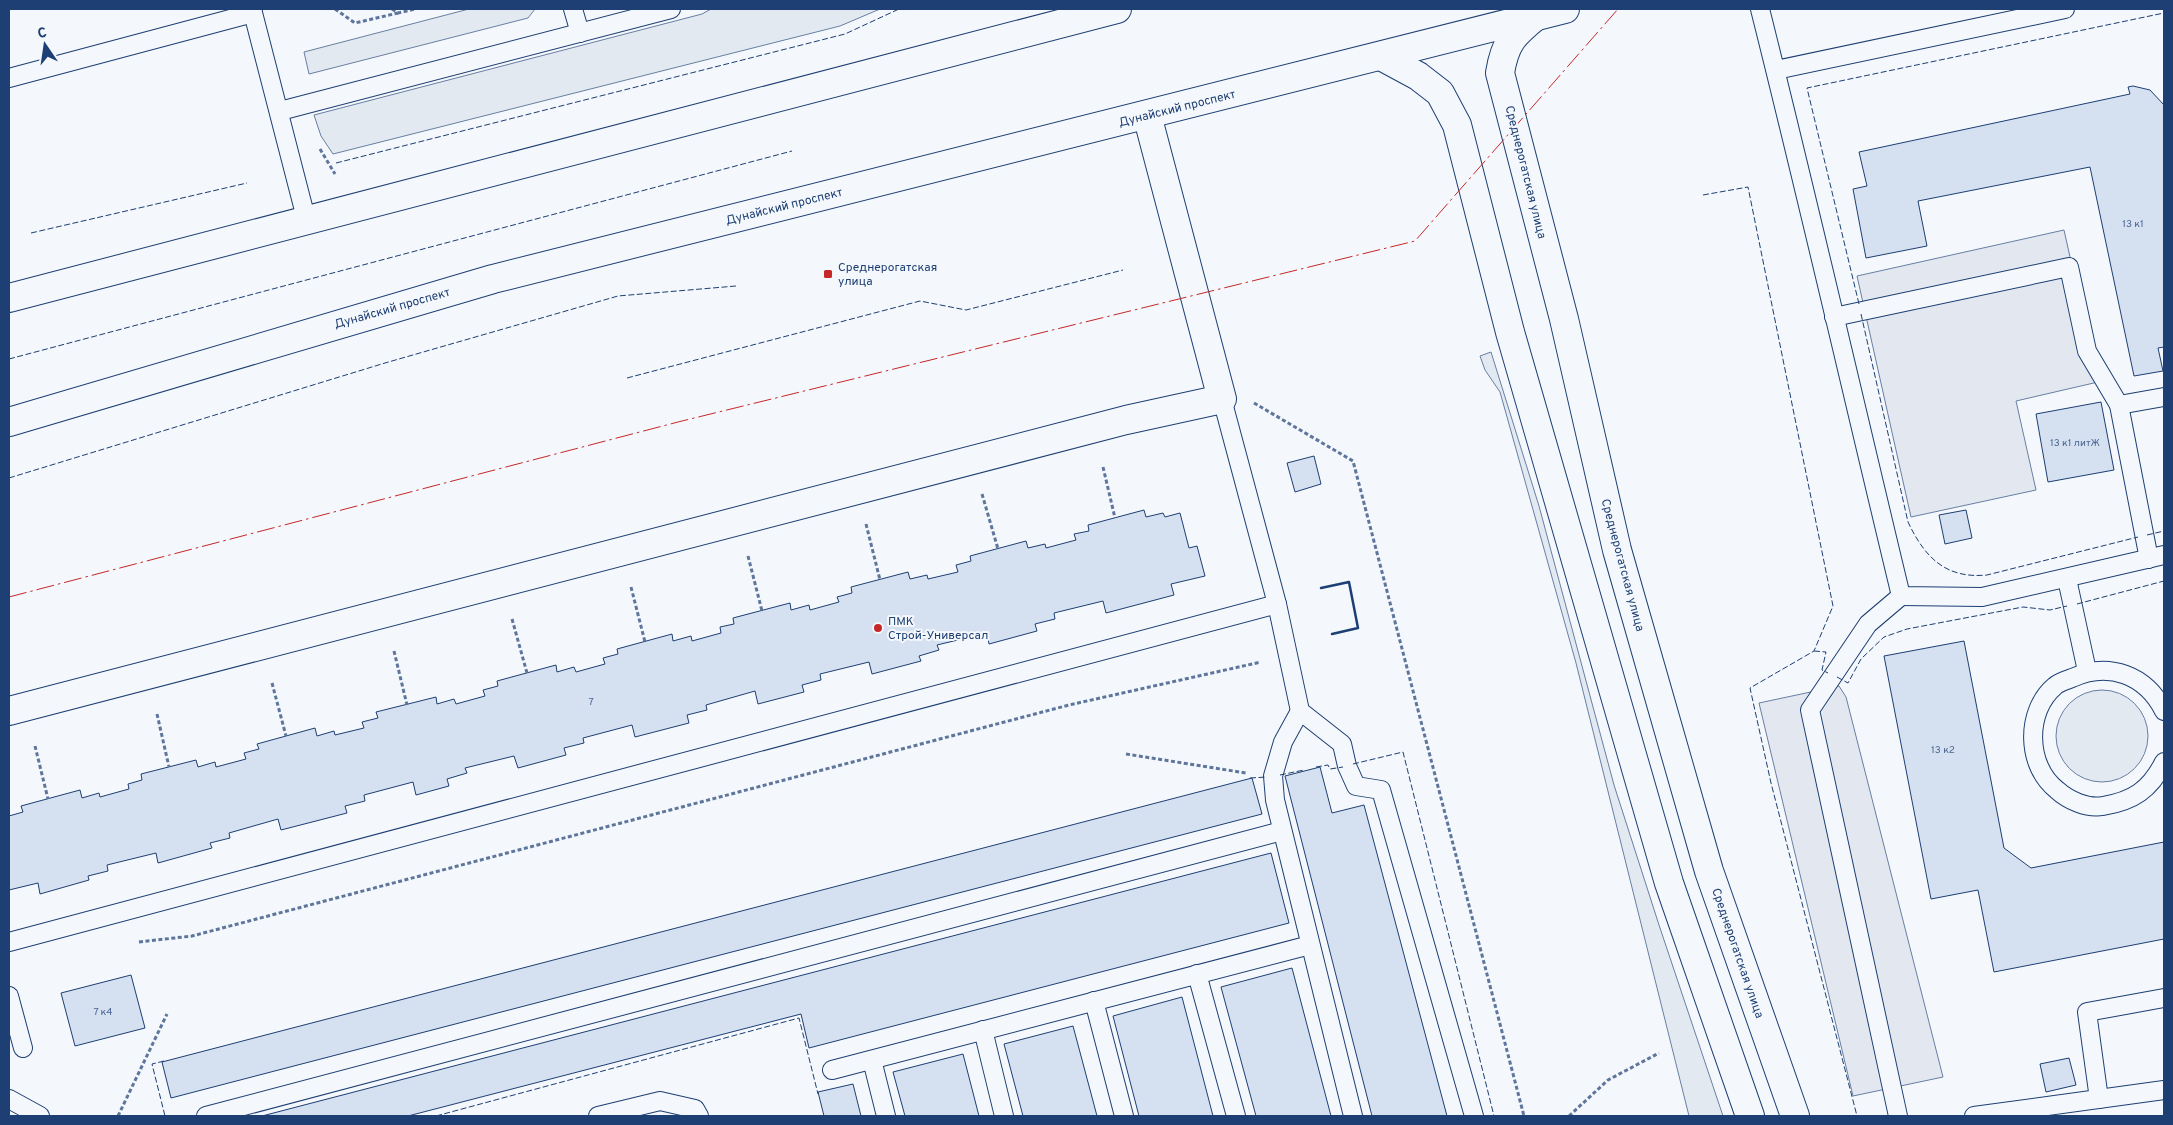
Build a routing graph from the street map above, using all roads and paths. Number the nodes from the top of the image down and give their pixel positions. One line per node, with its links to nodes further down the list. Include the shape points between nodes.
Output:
1 (335, 9): 11 (path, via 355,23)
2 (392, 9): 11 (path)
3 (415, 9): 11 (path)
4 (573, 9): 13 (lane)
5 (671, 9): 13 (lane)
6 (1118, 9): 19 (street)
7 (1565, 9): 12 (street, Дунайский проспект)
8 (1760, 9): 15 (lane)
9 (2064, 9): 15 (lane)
10 (253, 11): 16 (lane); 17 (lane)
11 (398, 13)
12 (1536, 16): 14 (street, Дунайский проспект); 90 (street, Среднерогатская улица, via 1513,35 1504,51 1500,73 1564,319 1617,550 1709,870)
13 (580, 33): 17 (lane)
14 (1381, 56): 18 (street, Дунайский проспект); 89 (street, via 1418,76 1440,93 1457,125 1513,342 1669,883)
15 (1776, 70): 21 (lane)
16 (9, 78)
17 (280, 111): 19 (lane)
18 (1147, 115): 23 (street); 25 (street, Дунайский проспект, via 493,279)
19 (307, 222): 20 (street)
20 (9, 298)
21 (1834, 317): 24 (lane, via 2069,267 2087,351); 36 (lane)
22 (2164, 397): 24 (lane)
23 (1236, 399): 37 (lane); 47 (street, via 1126,420); 87 (path, via 1353,461)
24 (2119, 405): 32 (lane)
25 (9, 422)
26 (1103, 467): 28 (path)
27 (982, 494): 30 (path)
28 (1115, 518)
29 (866, 524): 34 (path)
30 (998, 549)
31 (748, 556): 38 (path)
32 (2157, 557): 33 (lane)
33 (2066, 579): 36 (lane, via 1982,597); 43 (lane)
34 (880, 580)
35 (631, 587): 40 (path)
36 (1901, 596): 91 (lane, via 1868,624 1810,710)
37 (1277, 604): 42 (lane); 59 (lane)
38 (762, 611)
39 (512, 619): 44 (path)
40 (645, 642)
41 (394, 651): 46 (path)
42 (1289, 656): 48 (lane); 60 (path, via 1069,705 192,936)
43 (2087, 671): 49 (lane, via 2110,669 2134,677 2150,689); 54 (lane, via 2055,685 2040,706 2032,740 2039,768 2053,788 2065,797 2100,807 2132,799 2156,778)
44 (526, 673)
45 (272, 683): 51 (path)
46 (407, 704)
47 (9, 711)
48 (1300, 711): 56 (lane, via 1283,742); 86 (lane, via 1342,744 1356,786 1381,790)
49 (2164, 711)
50 (157, 714): 55 (path)
51 (286, 736)
52 (35, 746): 57 (path)
53 (1126, 754): 56 (path)
54 (2164, 762)
55 (168, 767)
56 (1273, 776): 58 (lane)
57 (48, 799)
58 (1282, 831): 61 (lane); 78 (lane)
59 (9, 942)
60 (140, 942)
61 (1310, 945): 62 (lane); 85 (lane)
62 (1197, 974): 65 (lane); 84 (lane)
63 (9, 996): 68 (lane)
64 (2164, 998): 74 (lane, via 2086,1012)
65 (1094, 1001): 67 (lane); 83 (lane)
66 (167, 1014): 77 (path)
67 (983, 1030): 70 (lane); 82 (lane)
68 (22, 1048)
69 (1659, 1053): 88 (path, via 1608,1080)
70 (872, 1060): 71 (lane); 81 (lane)
71 (832, 1070)
72 (2164, 1090): 74 (lane)
73 (9, 1098): 75 (lane)
74 (2099, 1099): 92 (lane)
75 (34, 1112): 76 (lane)
76 (9, 1113)
77 (118, 1116)
78 (206, 1116)
79 (598, 1116): 80 (lane, via 660,1101 694,1109)
80 (699, 1116)
81 (886, 1116)
82 (1004, 1116)
83 (1124, 1116)
84 (1236, 1116)
85 (1354, 1116)
86 (1474, 1116)
87 (1524, 1116)
88 (1569, 1116)
89 (1750, 1116)
90 (1795, 1116)
91 (1898, 1116)
92 (1974, 1116)

